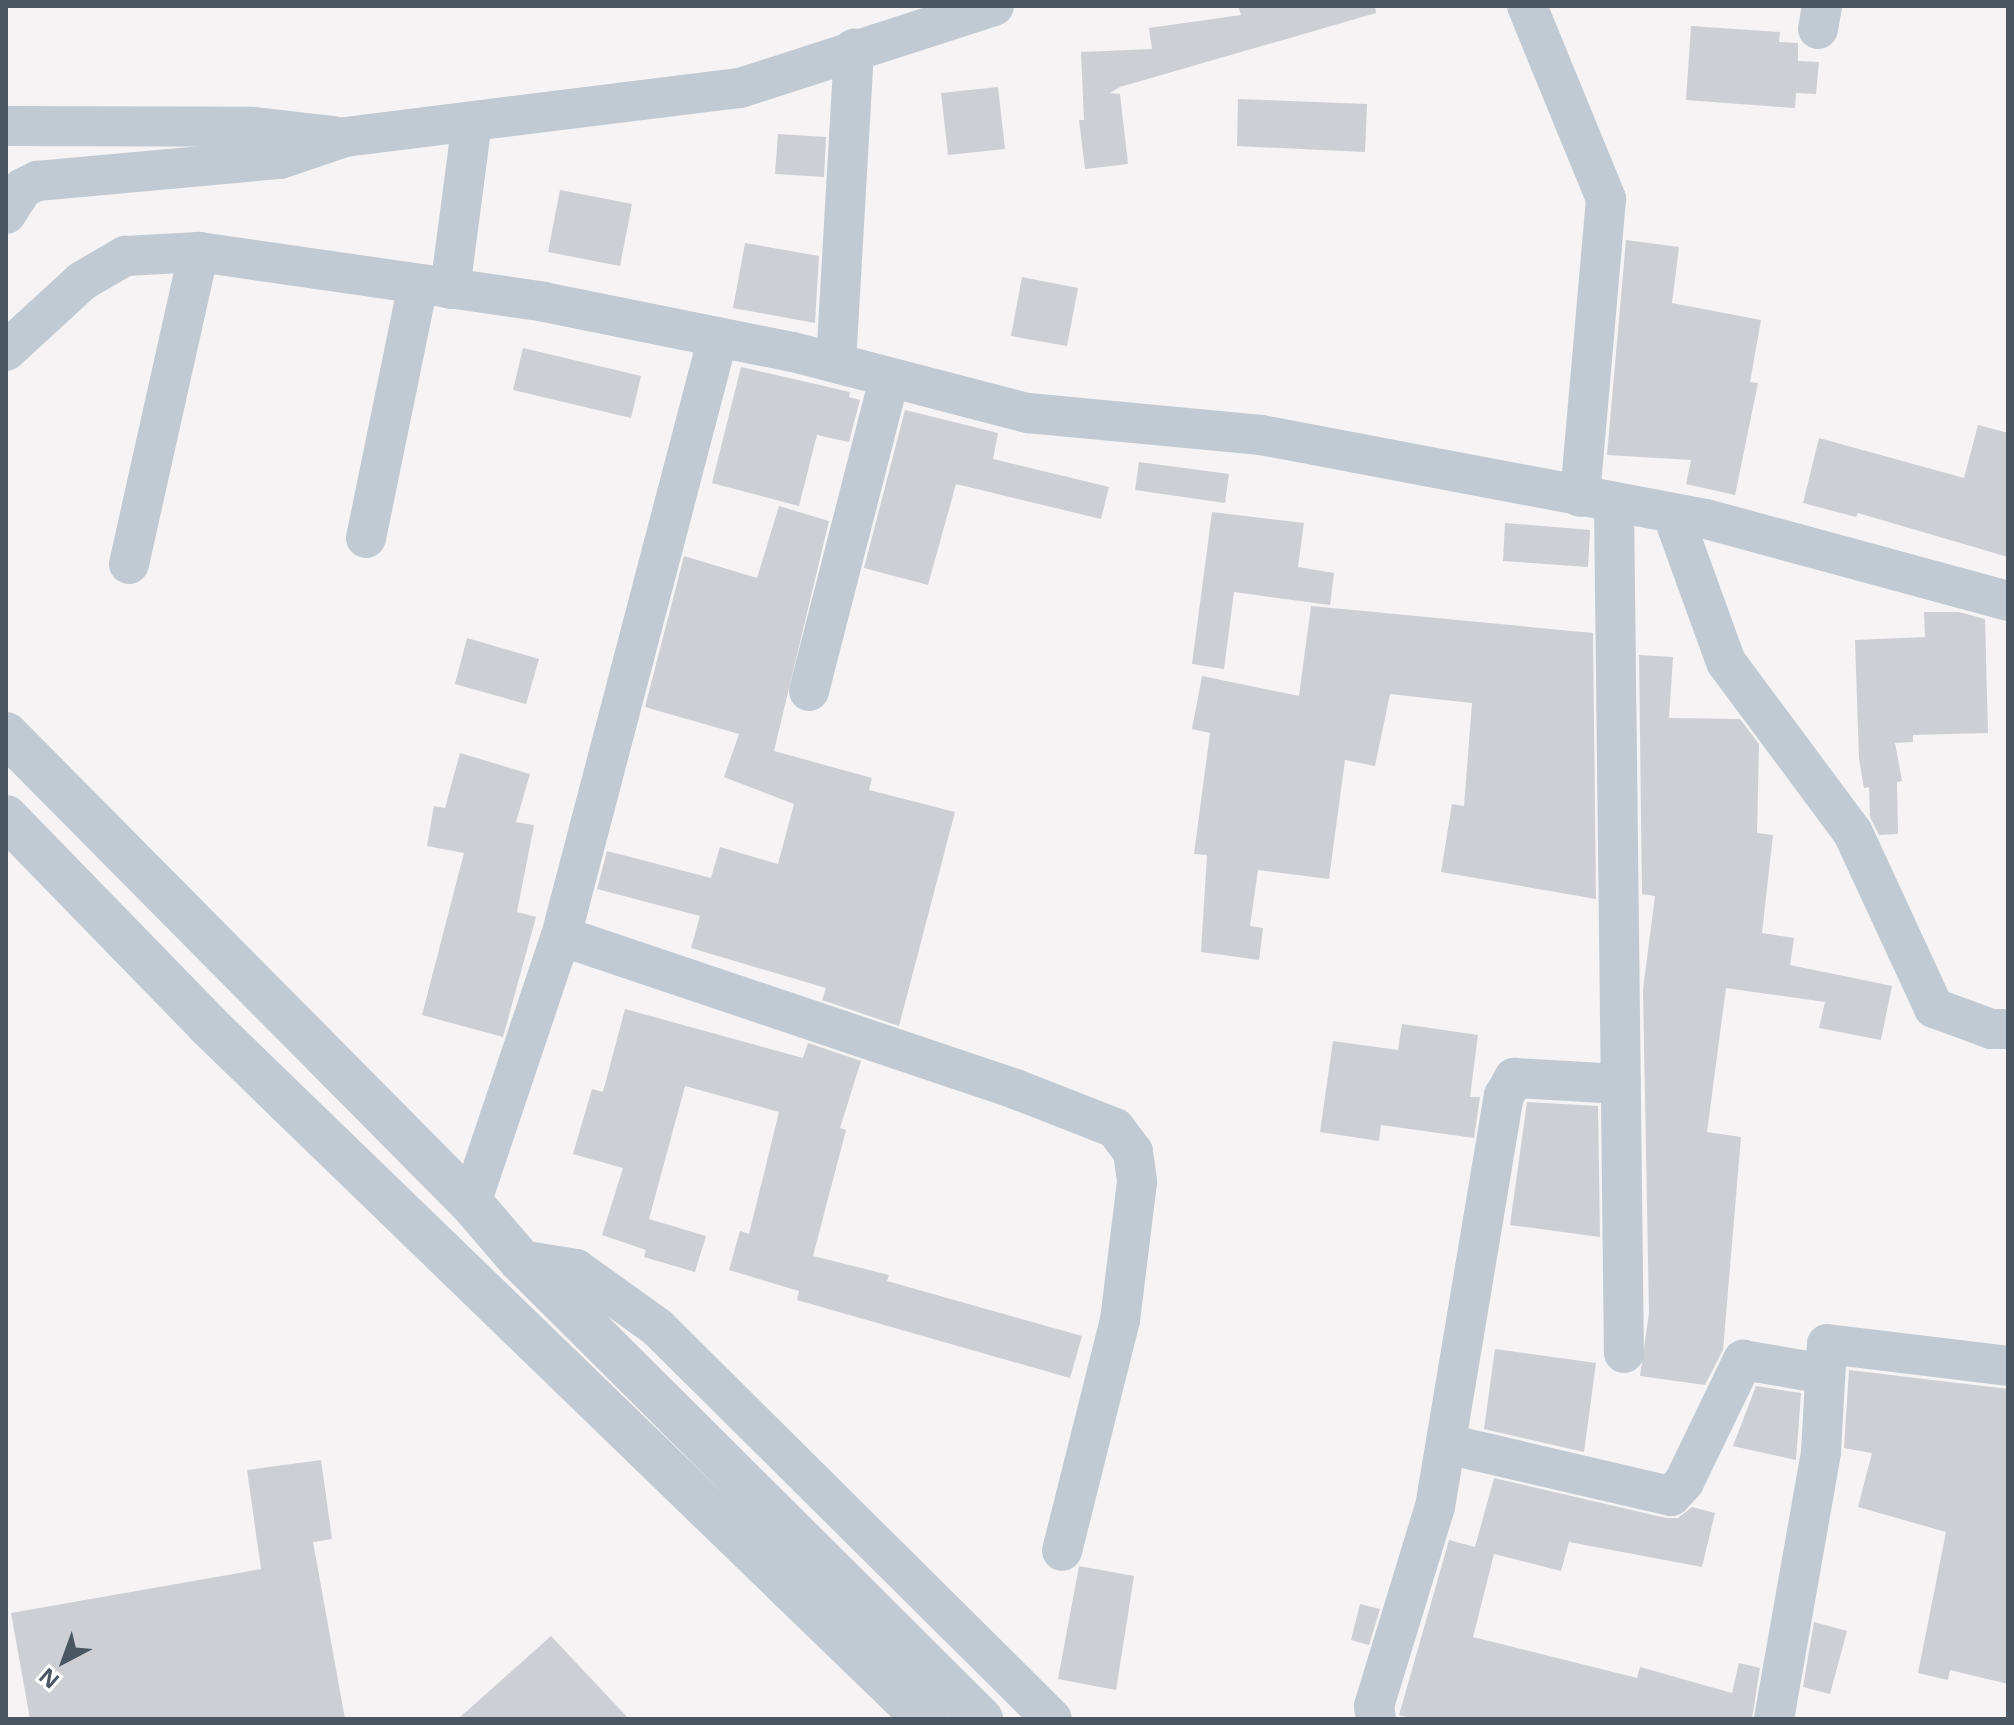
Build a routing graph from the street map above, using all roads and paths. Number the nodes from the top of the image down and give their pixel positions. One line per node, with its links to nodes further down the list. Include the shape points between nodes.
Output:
1 (994, 6): 3 (street)
2 (1527, 6): 14 (street, via 1606,199)
3 (854, 49): 4 (street, via 740,88); 12 (street)
4 (472, 122): 6 (street); 9 (street)
5 (6, 126): 6 (street, via 253,127)
6 (345, 137): 7 (street, via 280,159 37,181 23,188)
7 (6, 214)
8 (199, 252): 9 (street); 11 (street, via 125,256 82,281); 17 (street)
9 (434, 287): 10 (street); 16 (street)
10 (718, 337): 12 (street); 22 (street)
11 (6, 351)
12 (836, 363): 13 (street)
13 (889, 379): 14 (street, via 1028,413 1261,435); 19 (street)
14 (1597, 500): 15 (street); 24 (street)
15 (1672, 513): 18 (street); 23 (street, via 1726,662 1853,833 1934,1008 1991,1029)
16 (366, 538)
17 (129, 564)
18 (2008, 601)
19 (809, 691)
20 (6, 734): 25 (street)
21 (6, 817): 32 (street, via 208,1025)
22 (561, 936): 25 (street); 31 (street, via 1015,1089 1115,1128 1133,1152 1137,1182 1126,1274 1120,1320)
23 (2008, 1029)
24 (1621, 1084): 27 (street); 30 (street, via 1514,1078 1504,1096)
25 (471, 1203): 26 (street)
26 (520, 1260): 33 (street); 34 (street, via 576,1269 657,1327)
27 (1624, 1353)
28 (2008, 1366): 29 (street, via 1827,1344)
29 (1825, 1374): 30 (street, via 1743,1360 1684,1482 1671,1496); 36 (street, via 1821,1452)
30 (1447, 1444): 35 (street, via 1435,1507 1374,1706)
31 (1062, 1551)
32 (925, 1719)
33 (981, 1719)
34 (1052, 1719)
35 (1376, 1719)
36 (1774, 1719)

